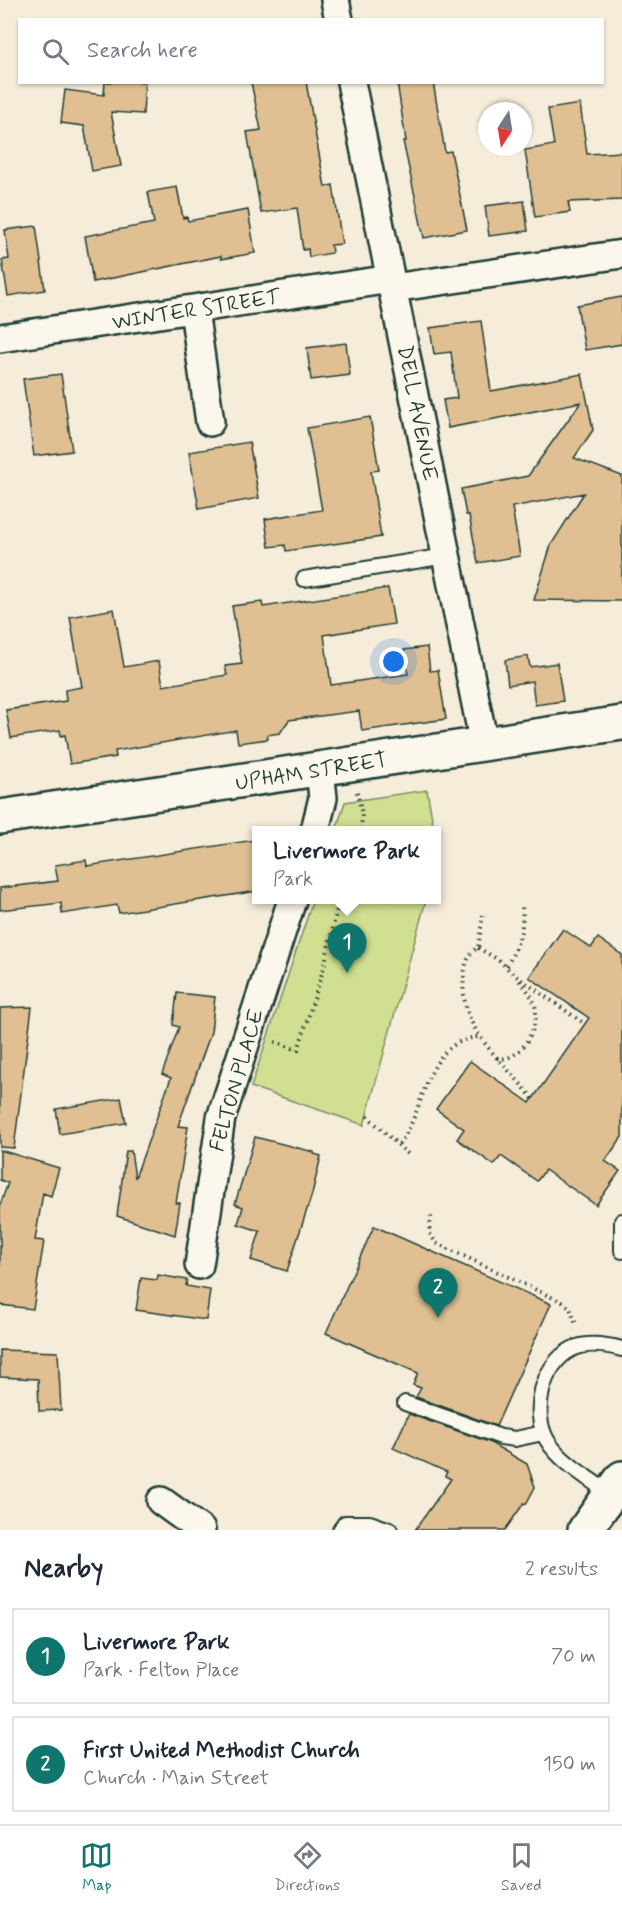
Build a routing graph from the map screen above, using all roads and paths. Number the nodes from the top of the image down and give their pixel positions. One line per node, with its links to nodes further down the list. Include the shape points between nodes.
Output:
1 (335, 0): 2 (street)
2 (339, 18)
3 (351, 84): 5 (street, DELL AVENUE)
4 (622, 254): 5 (street, WINTER STREET)
5 (392, 283): 6 (street, WINTER STREET); 9 (street, DELL AVENUE)
6 (194, 310): 7 (street, WINTER STREET); 8 (street)
7 (0, 338)
8 (210, 422)
9 (446, 556): 10 (lane); 12 (street, DELL AVENUE)
10 (304, 579)
11 (622, 723): 12 (main road, UPHAM STREET)
12 (484, 744): 13 (main road, UPHAM STREET)
13 (336, 767): 14 (main road, UPHAM STREET); 15 (street); 16 (path, via 362,814)
14 (0, 817)
15 (316, 826)
16 (361, 826)
17 (291, 904): 25 (street, FELTON PLACE)
18 (338, 904): 25 (path, via 324,967 297,1050)
19 (522, 908): 22 (path, via 523,925)
20 (483, 915): 21 (path)
21 (478, 948): 22 (path); 26 (path, via 465,965 463,992 470,1022)
22 (507, 966): 23 (path)
23 (513, 974): 24 (path); 27 (path, via 533,1000 537,1012 518,1053 504,1060)
24 (585, 1024)
25 (249, 1033): 35 (street, FELTON PLACE, via 216,1143)
26 (479, 1037): 27 (path); 30 (path, via 455,1042 445,1051)
27 (496, 1058): 28 (path)
28 (532, 1099)
29 (367, 1116): 30 (path)
30 (399, 1144): 31 (path)
31 (409, 1155)
32 (431, 1216): 36 (path, via 429,1232 436,1243 570,1308)
33 (622, 1221): 34 (lane)
34 (622, 1251)
35 (199, 1265)
36 (580, 1346): 37 (lane); 39 (lane, via 562,1357 544,1384 540,1406)
37 (622, 1349)
38 (405, 1403): 39 (lane, via 508,1438)
39 (543, 1433): 40 (lane, via 553,1448)
40 (616, 1486): 45 (main road)
41 (161, 1501): 42 (street)
42 (201, 1530)
43 (340, 1530): 44 (lane, via 345,1523 370,1523)
44 (390, 1530)
45 (585, 1530)

